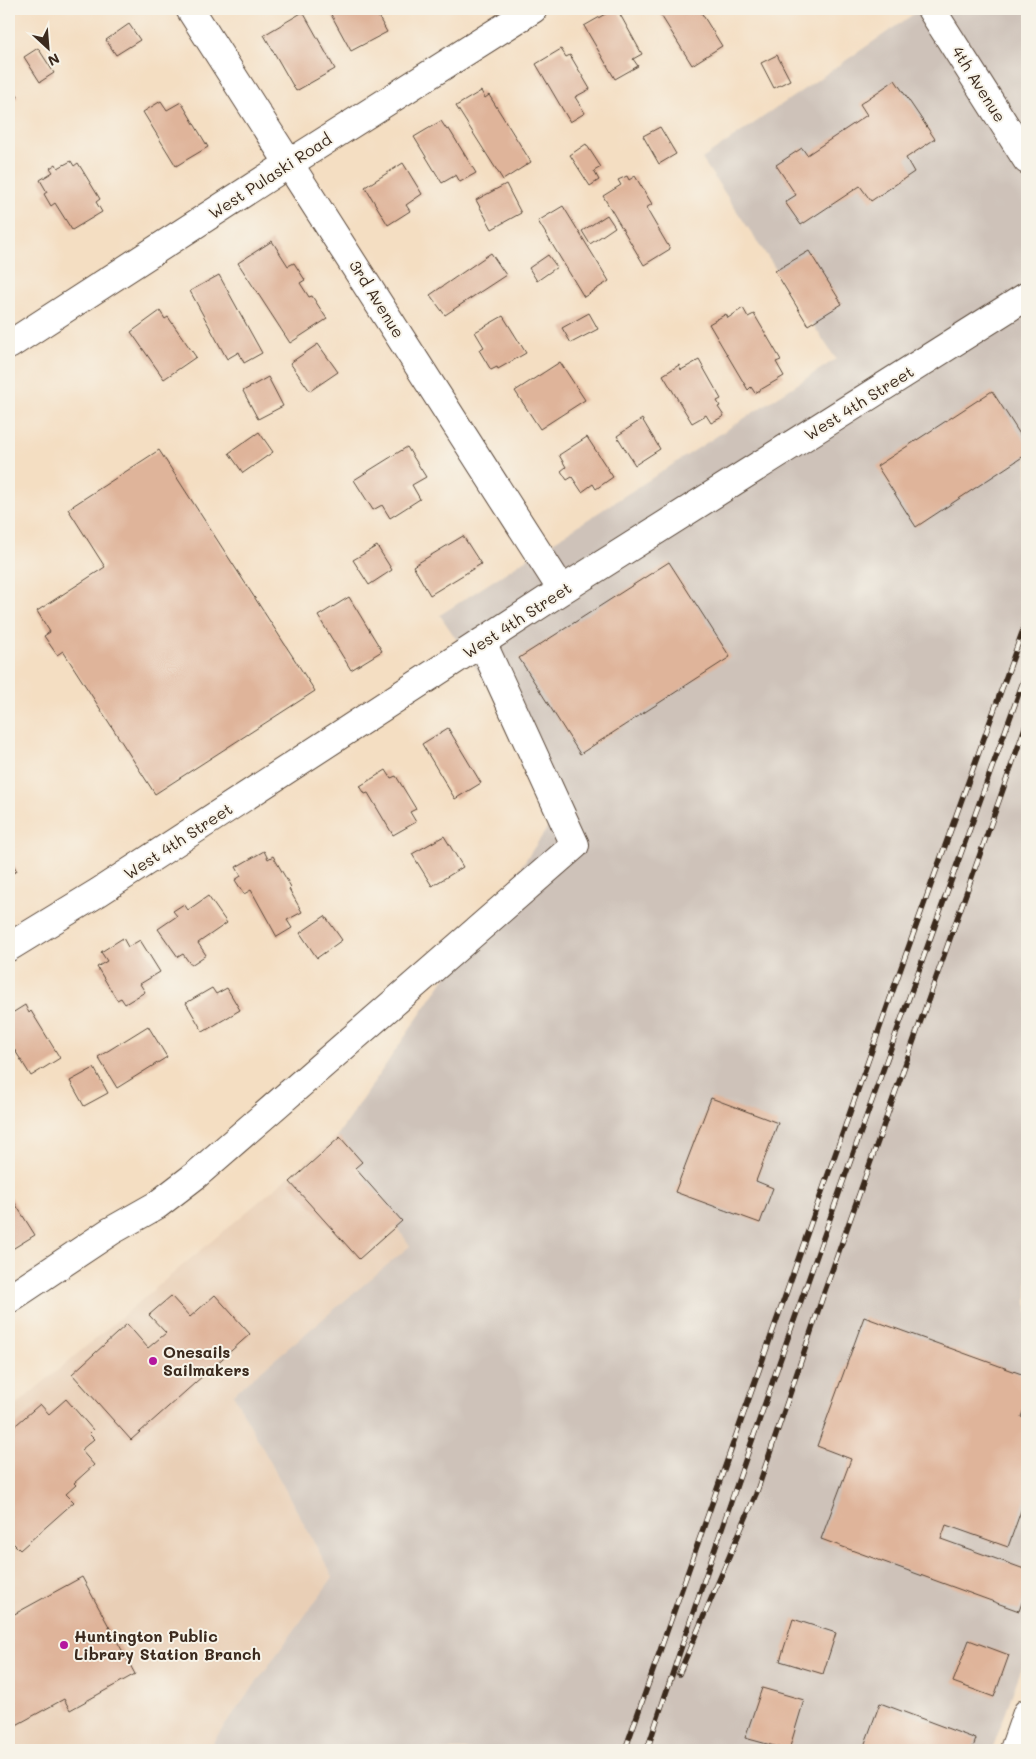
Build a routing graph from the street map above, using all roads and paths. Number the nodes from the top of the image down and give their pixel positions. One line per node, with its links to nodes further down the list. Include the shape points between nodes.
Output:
1 (190, 9): 5 (street, 3rd Avenue)
2 (533, 9): 5 (street, West Pulaski Road)
3 (931, 9): 4 (street, 4th Avenue)
4 (1027, 160)
5 (290, 163): 7 (street, West Pulaski Road); 8 (street, 3rd Avenue)
6 (1027, 296): 8 (street, West 4th Street)
7 (9, 346)
8 (562, 590): 9 (street, West 4th Street)
9 (482, 642): 10 (street, West 4th Street, via 99,892); 11 (street, via 575,844 196,1174 157,1205 111,1231)
10 (9, 947)
11 (9, 1299)
12 (1027, 1713): 13 (street)
13 (1014, 1750)

